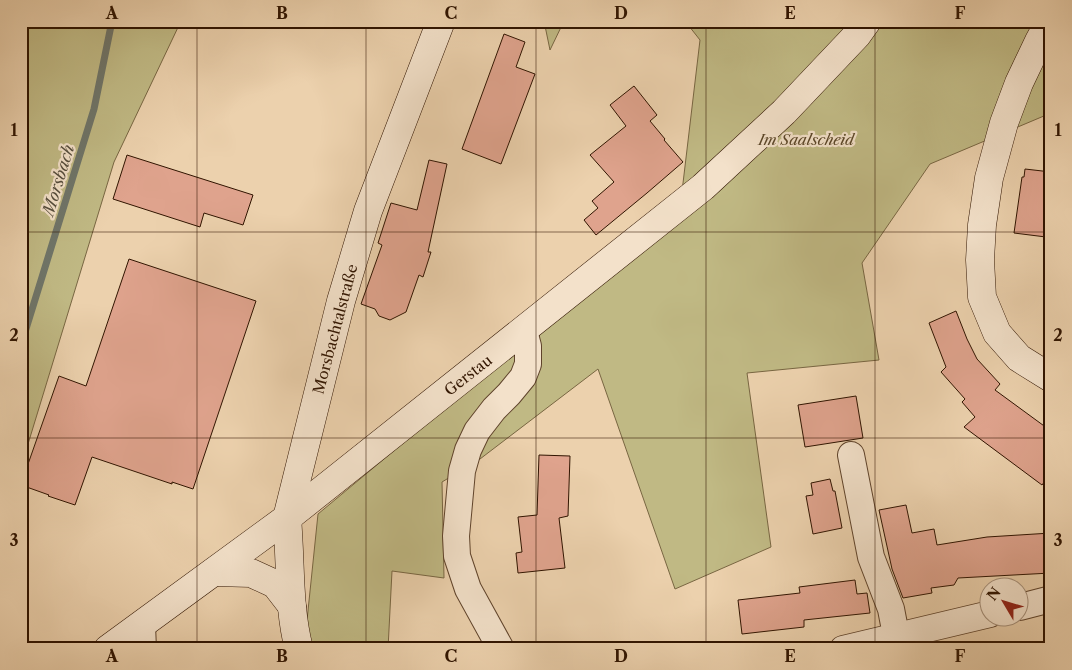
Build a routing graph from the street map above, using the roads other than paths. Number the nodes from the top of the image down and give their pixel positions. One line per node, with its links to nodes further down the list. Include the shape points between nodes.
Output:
1 (441, 21): 7 (main road, Morsbachtalstraße, via 368,211 341,301)
2 (868, 21): 4 (main road, Gerstau, via 784,112 703,187)
3 (1050, 21): 5 (main road, via 1019,83 1004,123 989,178 980,260 982,297 997,332 1019,358)
4 (524, 331): 7 (main road, Gerstau); 17 (street, via 528,364 523,377 494,409 468,450 462,471 456,536 457,556 468,588)
5 (1051, 378)
6 (851, 455): 13 (street, via 871,558 891,609)
7 (287, 518): 8 (main road, Gerstau); 11 (main road, Morsbachtalstraße)
8 (214, 572): 11 (main road, via 251,573 276,584); 14 (main road, Gerstau)
9 (1051, 600): 10 (street)
10 (1030, 605)
11 (292, 606): 16 (main road, Morsbachtalstraße)
12 (980, 616): 13 (street)
13 (896, 636): 18 (street)
14 (143, 637): 15 (main road, Gerstau)
15 (108, 649)
16 (300, 649)
17 (501, 649)
18 (843, 649)

